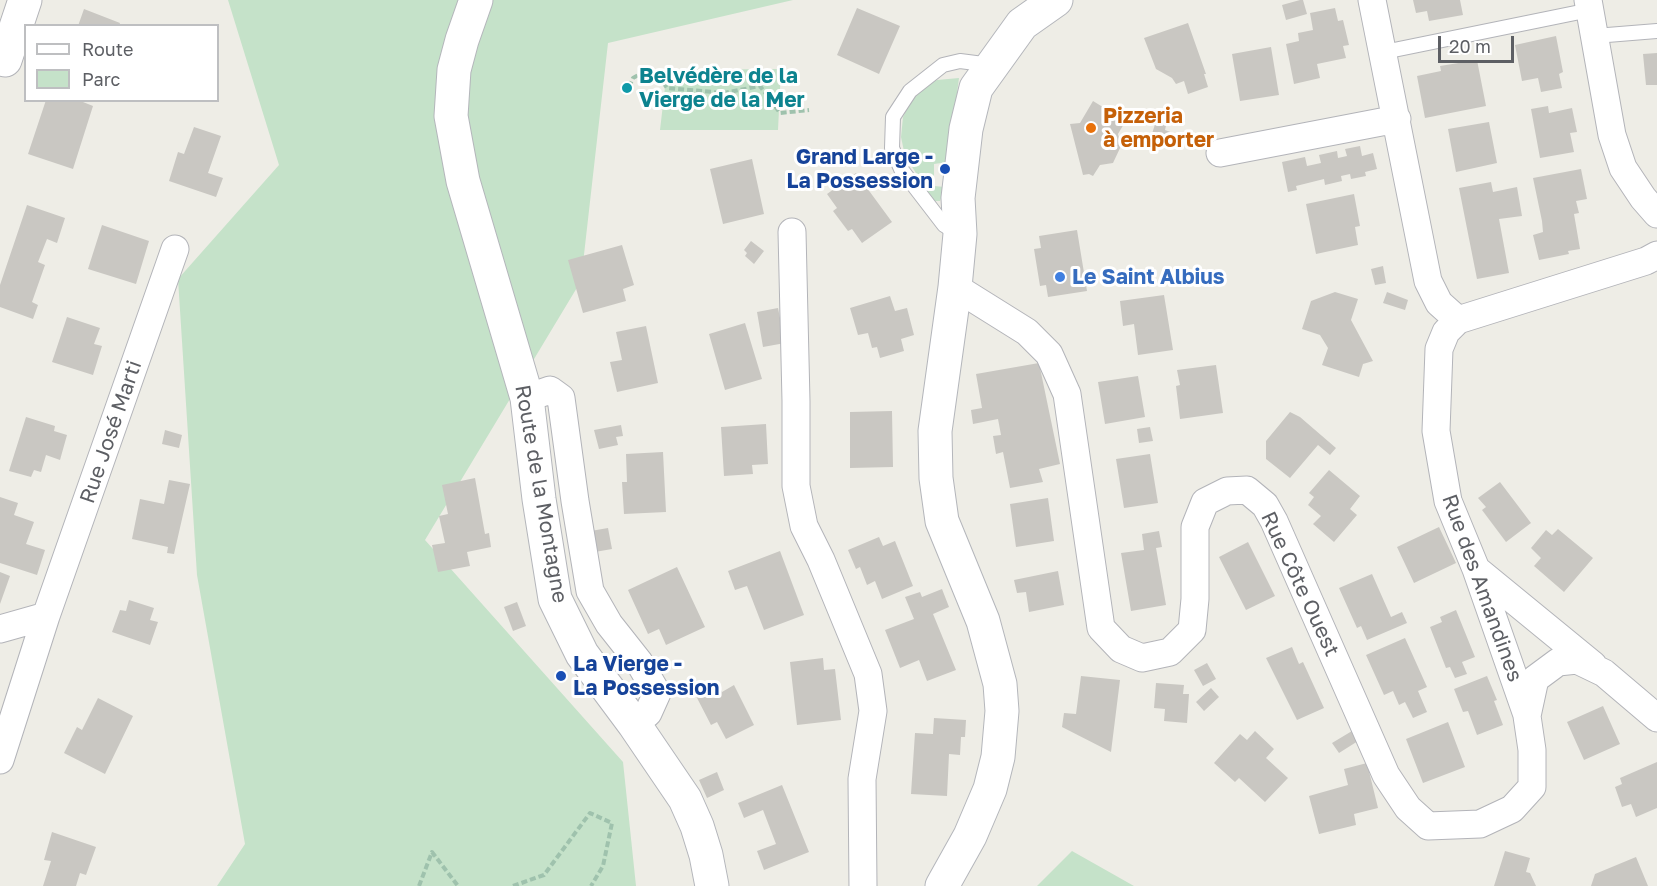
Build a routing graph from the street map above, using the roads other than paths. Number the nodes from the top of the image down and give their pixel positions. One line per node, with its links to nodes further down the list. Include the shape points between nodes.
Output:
1 (25, 0): 8 (main road)
2 (476, 0): 26 (main road, Route de la Montagne, via 454,70 451,116 463,181 527,398 555,599 582,654 685,799 700,836)
3 (1056, 0): 9 (main road, via 1022,24)
4 (1372, 0): 7 (street)
5 (1591, 15): 6 (lane); 7 (lane); 12 (street, via 1612,135 1623,168)
6 (1657, 31)
7 (1384, 52): 10 (street)
8 (2, 63)
9 (993, 66): 14 (main road, via 970,200); 14 (lane, via 960,61 943,64 910,91 893,117 892,148 901,169 944,225)
10 (1397, 119): 11 (street); 18 (street, via 1428,281 1439,303)
11 (1220, 153)
12 (1657, 214)
13 (792, 232): 27 (street, via 796,486 804,526 868,674 873,711 862,779)
14 (960, 234): 17 (main road)
15 (175, 249): 20 (street, Rue José Marti)
16 (1657, 255): 18 (street)
17 (955, 287): 23 (street, Rue Côte Ouest, via 1027,332 1048,354 1067,394 1101,628 1121,649 1142,658 1170,652 1192,630 1198,519 1205,502 1227,490 1247,490 1265,505 1274,521 1386,775 1408,808 1428,826 1480,824 1512,809 1532,786); 28 (main road, via 935,431 938,500 942,521 983,621 1000,684 1002,711 998,757 990,789)
18 (1458, 321): 19 (street, Rue des Amandines, via 1446,332 1439,349 1436,431 1448,501)
19 (1476, 569): 22 (street); 23 (street, Rue des Amandines)
20 (46, 616): 21 (street); 25 (street, Rue José Marti)
21 (0, 629)
22 (1604, 673): 23 (street, Rue Côte Ouest, via 1577,660 1558,662 1535,679); 24 (street, Rue Côte Ouest)
23 (1527, 716)
24 (1657, 718)
25 (0, 760)
26 (712, 886)
27 (863, 886)
28 (942, 886)

